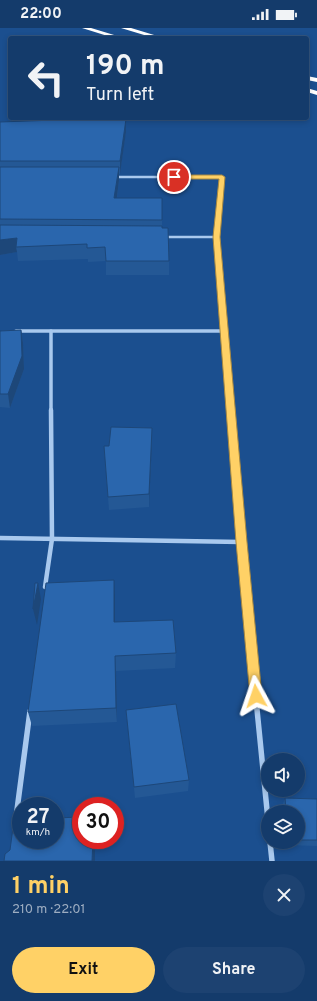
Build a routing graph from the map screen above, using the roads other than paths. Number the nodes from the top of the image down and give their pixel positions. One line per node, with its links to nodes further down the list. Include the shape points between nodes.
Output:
1 (84, 28): 4 (highway)
2 (124, 28): 5 (highway)
3 (139, 28): 6 (highway)
4 (114, 36)
5 (160, 36)
6 (161, 36)
7 (111, 177): 9 (street, via 222,177)
8 (155, 237): 9 (street)
9 (217, 237): 12 (street)
10 (15, 331): 11 (street)
11 (51, 331): 12 (street); 14 (street)
12 (226, 331): 15 (street)
13 (0, 538): 14 (street)
14 (52, 539): 15 (street); 16 (street)
15 (242, 542): 19 (street)
16 (44, 594)
17 (30, 704): 18 (street)
18 (18, 797)
19 (267, 805)
20 (271, 849): 21 (street)
21 (272, 861)

